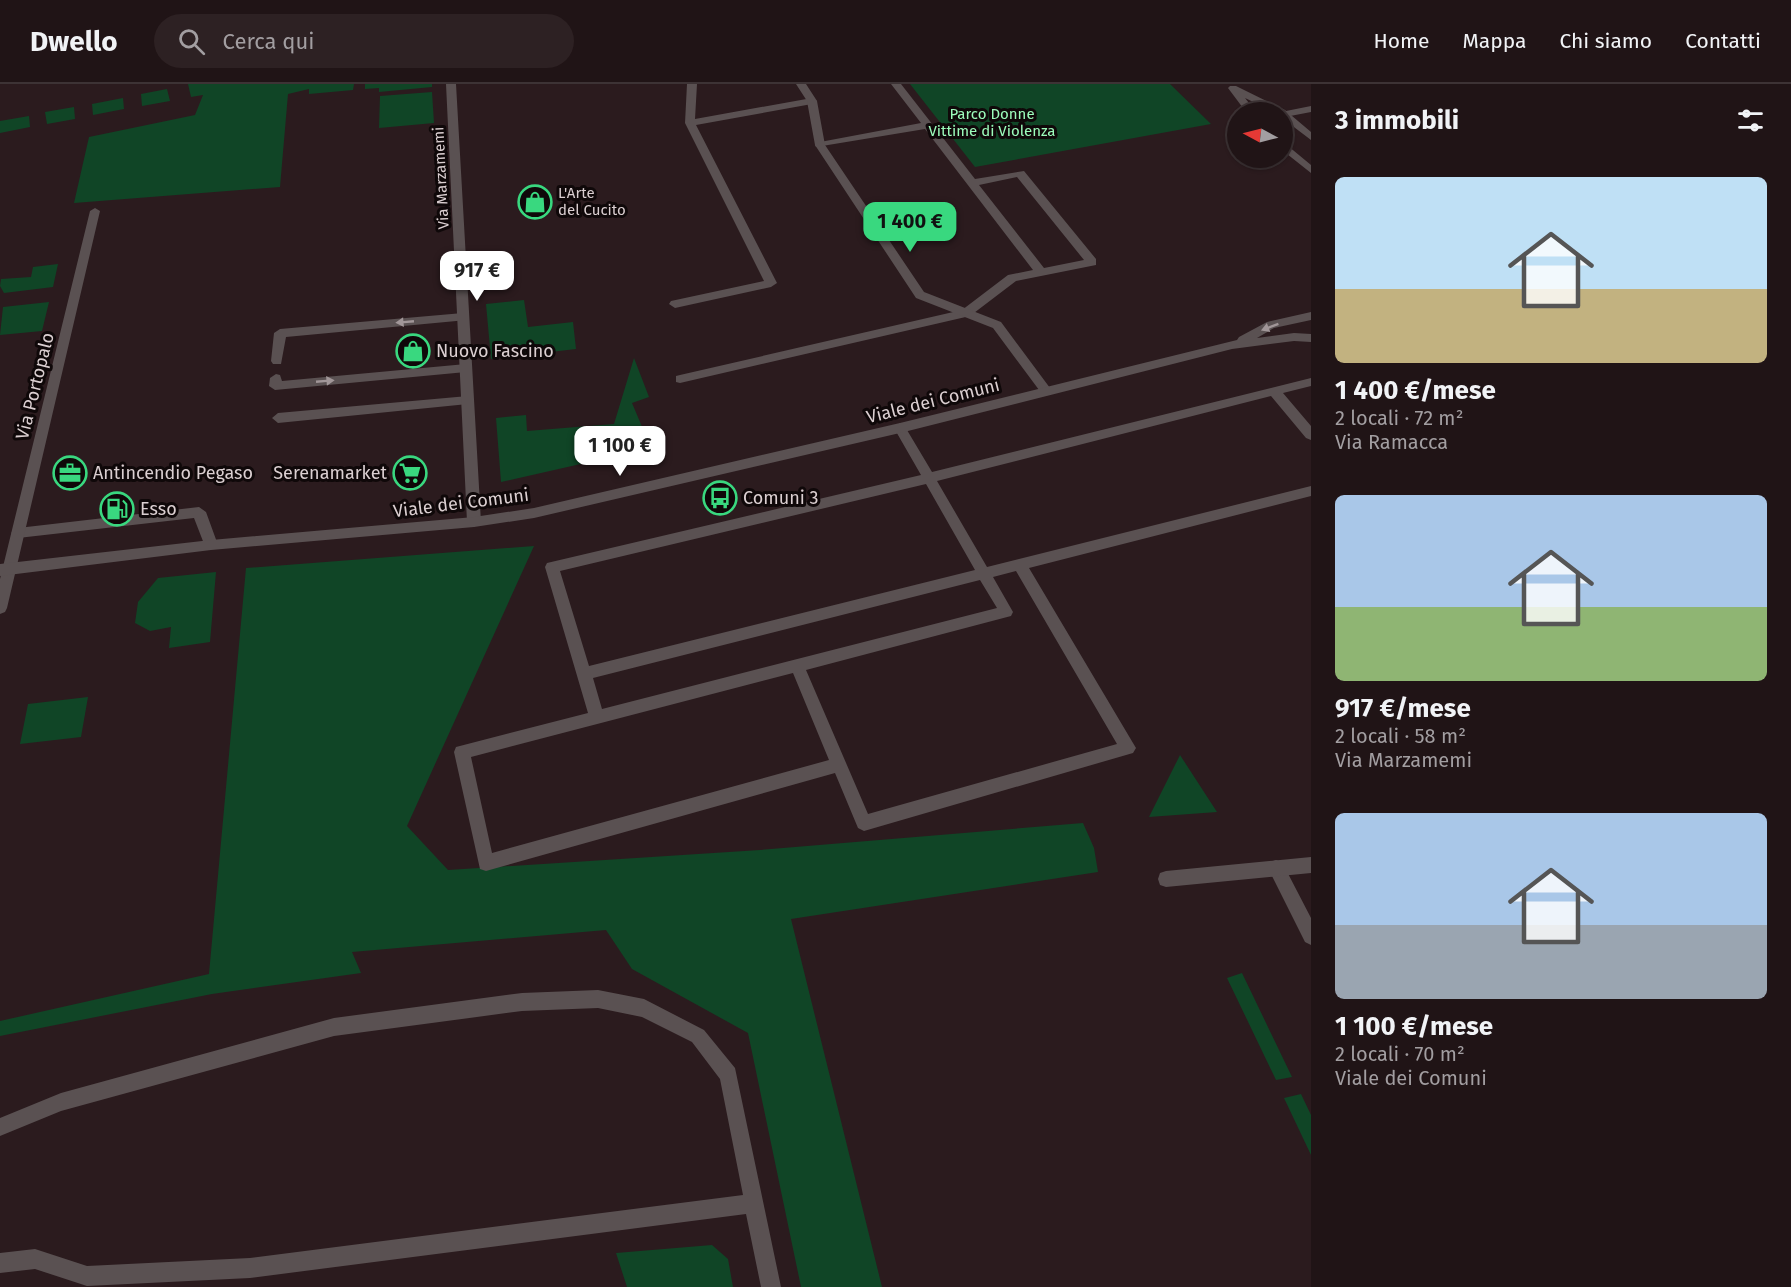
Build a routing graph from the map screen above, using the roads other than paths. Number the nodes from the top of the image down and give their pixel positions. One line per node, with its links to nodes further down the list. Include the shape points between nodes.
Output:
1 (451, 84): 24 (street, Via Marzamemi)
2 (692, 84): 13 (street)
3 (801, 84): 7 (street)
4 (896, 84): 14 (street)
5 (1250, 84): 6 (street)
6 (1231, 86): 8 (street); 9 (street)
7 (812, 101): 13 (street); 16 (street)
8 (1243, 102)
9 (1262, 102)
10 (1311, 109): 11 (street)
11 (1293, 112)
12 (1293, 122): 15 (street)
13 (690, 123): 22 (street, via 771,283)
14 (928, 125): 16 (street); 19 (street)
15 (1311, 137)
16 (820, 145): 23 (street, via 920,295)
17 (1293, 154): 18 (street)
18 (1311, 170)
19 (972, 183): 21 (street); 21 (street, via 1020,173 1092,262)
20 (95, 211): 42 (street, Via Portopalo)
21 (1041, 273): 23 (street, via 1012,279)
22 (675, 304)
23 (966, 313): 31 (street); 33 (street, via 997,325)
24 (463, 316): 28 (street, one-way to 28, via 280,333); 29 (street, Via Marzamemi)
25 (1311, 316): 27 (street, one-way to 27, via 1271,325)
26 (1311, 338): 27 (street)
27 (1232, 345): 33 (street, Viale dei Comuni)
28 (277, 361)
29 (466, 368): 30 (street, one-way to 29, via 275,386); 35 (street, Via Marzamemi)
30 (276, 378)
31 (680, 379)
32 (1311, 382): 34 (street)
33 (1046, 391): 37 (street, Viale dei Comuni)
34 (1274, 392): 38 (street); 39 (street)
35 (468, 400): 36 (street); 41 (street, Via Marzamemi)
36 (278, 418)
37 (900, 428): 39 (street); 41 (street, Viale dei Comuni, via 534,513)
38 (1311, 435)
39 (929, 478): 46 (street); 49 (street, via 552,567)
40 (1311, 491): 44 (street)
41 (474, 522): 43 (street, Viale dei Comuni)
42 (18, 533): 43 (street, via 199,512); 45 (street, Via Portopalo)
43 (211, 545): 45 (street, Viale dei Comuni)
44 (1019, 564): 46 (street); 51 (street, via 1128,748 864,823)
45 (5, 569): 47 (street, Via Portopalo)
46 (984, 573): 48 (street, via 1006,612); 49 (street)
47 (0, 608)
48 (797, 666): 50 (street); 51 (street)
49 (584, 674): 50 (street)
50 (597, 717): 51 (street, via 462,752 486,863)
51 (839, 765)
52 (1311, 865): 53 (street)
53 (1276, 868): 54 (street); 55 (street)
54 (1166, 879)
55 (1311, 936)
56 (0, 1127): 57 (street, via 61,1102 333,1027 522,1002 598,999 644,1008 698,1036 728,1075)
57 (754, 1203): 58 (street, via 250,1268 87,1276 36,1259); 59 (street)
58 (0, 1263)
59 (771, 1287)

